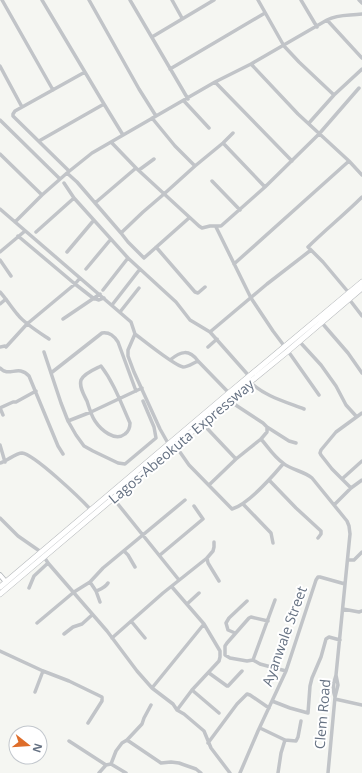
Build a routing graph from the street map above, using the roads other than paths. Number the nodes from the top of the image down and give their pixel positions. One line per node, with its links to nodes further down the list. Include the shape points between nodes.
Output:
1 (42, 0): 23 (street)
2 (89, 0): 32 (street)
3 (130, 0): 16 (street)
4 (172, 0): 13 (street)
5 (214, 0): 13 (street)
6 (258, 0): 11 (street)
7 (301, 0): 15 (street)
8 (359, 0): 10 (street)
9 (1, 2): 26 (street)
10 (362, 3)
11 (265, 13): 17 (street); 21 (street)
12 (362, 14): 14 (street)
13 (182, 18): 16 (street)
14 (327, 20): 15 (street); 18 (street)
15 (317, 26): 17 (street)
16 (152, 37): 21 (street)
17 (284, 46): 19 (street); 27 (street)
18 (362, 58)
19 (251, 64): 24 (street); 34 (street)
20 (0, 66): 31 (street)
21 (170, 69): 28 (street)
22 (362, 69): 27 (street)
23 (85, 72): 26 (street); 30 (street)
24 (215, 82): 28 (street); 44 (street)
25 (359, 88): 37 (street)
26 (53, 90): 31 (street)
27 (334, 95): 34 (street)
28 (188, 98): 29 (street)
29 (184, 101): 32 (street); 35 (street)
30 (104, 104): 38 (street); 39 (street)
31 (22, 107): 39 (street, via 13,114)
32 (154, 117): 38 (street); 46 (street, via 175,146)
33 (1, 120): 50 (street)
34 (308, 123): 37 (street)
35 (209, 128)
36 (233, 133): 41 (street)
37 (319, 134): 44 (street); 45 (street)
38 (123, 135): 40 (street)
39 (39, 141): 48 (street)
40 (110, 142): 47 (street); 48 (street)
41 (223, 143): 46 (street); 53 (street)
42 (0, 154): 55 (street)
43 (154, 159): 47 (street)
44 (292, 161): 53 (street)
45 (349, 161): 49 (street); 76 (street)
46 (195, 166): 54 (street)
47 (137, 169): 54 (street); 58 (street)
48 (68, 172): 50 (street); 58 (street)
49 (362, 175)
50 (60, 179): 55 (street)
51 (212, 181): 60 (street)
52 (64, 183): 57 (street)
53 (265, 187): 60 (street)
54 (164, 194): 61 (street); 67 (street)
55 (42, 195): 63 (street)
56 (362, 197): 71 (street, via 323,232 308,248)
57 (74, 198): 62 (street); 66 (street)
58 (95, 203): 67 (street)
59 (0, 209): 63 (street)
60 (240, 210): 64 (street, via 223,225)
61 (189, 218): 64 (street, via 200,228); 70 (street)
62 (94, 220): 69 (street); 73 (street)
63 (14, 222): 65 (street)
64 (216, 227): 76 (street)
65 (25, 231): 68 (street); 80 (street)
66 (36, 232)
67 (121, 233): 70 (street, via 144,258)
68 (18, 236): 72 (street); 82 (street)
69 (111, 240): 74 (street); 77 (street)
70 (156, 247): 84 (street, via 195,292)
71 (311, 250): 88 (street); 92 (street)
72 (0, 252)
73 (67, 252)
74 (128, 258): 78 (street); 86 (street)
75 (0, 260): 79 (street)
76 (234, 264): 92 (street)
77 (86, 269)
78 (140, 269): 96 (street); 102 (street, via 176,302 190,320)
79 (11, 276)
80 (80, 278): 82 (street); 89 (street)
81 (362, 282): 88 (highway, Lagos-Abeokuta Expressway)
82 (75, 284): 90 (street); 101 (street)
83 (139, 288): 97 (street)
84 (206, 288)
85 (362, 288): 94 (highway, Lagos-Abeokuta Expressway)
86 (103, 290)
87 (0, 292): 93 (street)
88 (349, 293): 109 (highway, Lagos-Abeokuta Expressway)
89 (100, 294): 90 (street); 91 (street)
90 (93, 298): 91 (street); 99 (street)
91 (104, 298): 96 (street)
92 (251, 298): 102 (street); 109 (street)
93 (6, 299): 95 (street); 101 (street)
94 (349, 299): 98 (street); 100 (highway, Lagos-Abeokuta Expressway)
95 (0, 304)
96 (112, 305): 97 (street)
97 (120, 312): 103 (street, via 131,322)
98 (362, 316)
99 (62, 319)
100 (322, 323): 106 (highway, Lagos-Abeokuta Expressway); 115 (street)
101 (27, 324): 104 (street); 107 (street, via 6,347)
102 (210, 332): 105 (street)
103 (135, 334): 111 (street); 117 (street, via 128,353)
104 (49, 338)
105 (217, 340): 108 (street); 116 (street)
106 (299, 341): 109 (highway, Lagos-Abeokuta Expressway); 130 (street, via 321,365 346,405)
107 (0, 347)
108 (208, 348)
109 (286, 349): 116 (highway, Lagos-Abeokuta Expressway); 121 (street)
110 (44, 352): 114 (street)
111 (170, 360): 112 (street, via 181,367); 112 (street, via 182,352 192,355)
112 (198, 361): 120 (street)
113 (0, 368): 118 (street, via 6,372 19,371 27,374)
114 (51, 373): 119 (street, via 106,332 118,342); 131 (street)
115 (362, 373)
116 (249, 379): 120 (highway, Lagos-Abeokuta Expressway); 123 (highway, Lagos-Abeokuta Expressway); 126 (street, via 262,392)
117 (142, 388): 119 (street); 136 (street)
118 (36, 391): 125 (street); 139 (street)
119 (136, 391): 122 (street)
120 (229, 393): 136 (highway, Lagos-Abeokuta Expressway)
121 (319, 395)
122 (120, 398): 127 (street); 127 (street, via 130,423 125,434 112,436 102,429); 127 (street, via 101,366 85,375 81,381 81,388)
123 (228, 400): 132 (highway, Lagos-Abeokuta Expressway); 133 (street)
124 (143, 401): 131 (street, via 156,438 124,464 84,446)
125 (0, 407): 129 (street)
126 (304, 409)
127 (91, 412): 131 (street)
128 (362, 412): 130 (street)
129 (3, 415)
130 (356, 416): 145 (street, via 336,432 320,453)
131 (68, 421)
132 (202, 423): 138 (highway, Lagos-Abeokuta Expressway); 140 (street)
133 (267, 427): 134 (street, via 267,432); 135 (street)
134 (261, 439): 140 (street); 144 (street)
135 (296, 443)
136 (169, 444): 155 (highway, Lagos-Abeokuta Expressway)
137 (0, 445): 142 (street)
138 (175, 445): 148 (street, via 189,465); 150 (highway, Lagos-Abeokuta Expressway)
139 (63, 454)
140 (236, 459): 148 (street)
141 (362, 461): 145 (street)
142 (5, 462): 143 (street); 155 (street, via 19,453 26,454 64,483)
143 (0, 463)
144 (283, 464): 146 (street); 153 (street, Clem Road, via 310,476)
145 (342, 479): 149 (street)
146 (269, 480): 152 (street); 158 (street, via 320,531)
147 (362, 480): 149 (street)
148 (209, 485): 152 (street, via 232,509)
149 (351, 488): 153 (street)
150 (113, 498): 157 (street); 163 (highway, Lagos-Abeokuta Expressway)
151 (185, 500): 157 (street)
152 (243, 504): 160 (street, via 271,533)
153 (334, 505): 166 (street, Clem Road, via 349,526)
154 (194, 506): 164 (street, via 203,519)
155 (91, 510): 163 (highway, Lagos-Abeokuta Expressway)
156 (0, 518): 163 (street)
157 (143, 535): 161 (street); 164 (street)
158 (318, 538)
159 (214, 542): 165 (street, via 213,551)
160 (273, 543)
161 (124, 551): 168 (street); 172 (street)
162 (362, 552): 166 (street, via 354,560)
163 (42, 554): 167 (street); 173 (highway, Lagos-Abeokuta Expressway); 181 (highway, Lagos-Abeokuta Expressway)
164 (160, 555): 170 (street)
165 (207, 558): 170 (street); 171 (street)
166 (348, 560): 175 (street, Clem Road)
167 (48, 563): 177 (street, via 34,576); 179 (street)
168 (135, 567)
169 (0, 575): 173 (main road)
170 (179, 580): 176 (street)
171 (219, 581)
172 (90, 582): 178 (street); 179 (street)
173 (3, 583)
174 (108, 583): 178 (street)
175 (345, 584): 186 (street, Clem Road); 202 (street, Ayanwale Street, via 318,577)
176 (172, 587): 185 (street); 189 (street)
177 (29, 588)
178 (96, 591): 184 (street)
179 (74, 592): 188 (street); 191 (street)
180 (198, 593): 185 (street)
181 (0, 594)
182 (275, 600): 190 (street)
183 (247, 601): 193 (street, via 226,623 228,630)
184 (100, 602)
185 (187, 604): 192 (street)
186 (343, 609): 187 (street, via 359,612); 197 (street, Clem Road)
187 (362, 610)
188 (92, 615): 194 (street); 195 (street)
189 (131, 621): 195 (street); 196 (street)
190 (268, 621): 193 (street, via 251,617); 199 (street)
191 (37, 623)
192 (204, 624): 203 (street, via 221,654 219,661); 204 (street)
193 (235, 633): 199 (street, via 225,646 225,655 230,658)
194 (64, 634)
195 (112, 638): 204 (street)
196 (146, 638)
197 (340, 640): 207 (street, Clem Road, via 333,686); 208 (street, via 329,637 326,639 310,686 308,713)
198 (0, 651): 200 (street)
199 (253, 660): 202 (street)
200 (43, 671): 206 (street); 215 (street, via 102,697)
201 (242, 671): 203 (street, via 228,686)
202 (286, 671): 208 (street, Ayanwale Street)
203 (209, 673): 205 (street)
204 (152, 688): 212 (street)
205 (192, 690): 212 (street); 213 (street)
206 (35, 692)
207 (335, 698): 210 (street); 229 (street, Clem Road)
208 (272, 701): 211 (street, Ayanwale Street)
209 (151, 705): 217 (street, via 142,724)
210 (362, 705)
211 (269, 708): 216 (street, Ayanwale Street); 220 (street, via 247,694)
212 (177, 710): 220 (street, via 204,731)
213 (219, 713)
214 (301, 721): 218 (street, via 296,741)
215 (88, 723)
216 (260, 728): 218 (street); 227 (street, Ayanwale Street)
217 (127, 740): 221 (street, via 116,751); 225 (street, via 161,763 178,763)
218 (285, 740): 228 (street)
219 (70, 741): 222 (street)
220 (208, 744): 226 (street)
221 (110, 764): 222 (street); 224 (street)
222 (106, 765): 223 (street)
223 (99, 773)
224 (126, 773)
225 (201, 773)
226 (230, 773)
227 (240, 773)
228 (278, 773)
229 (328, 773)

